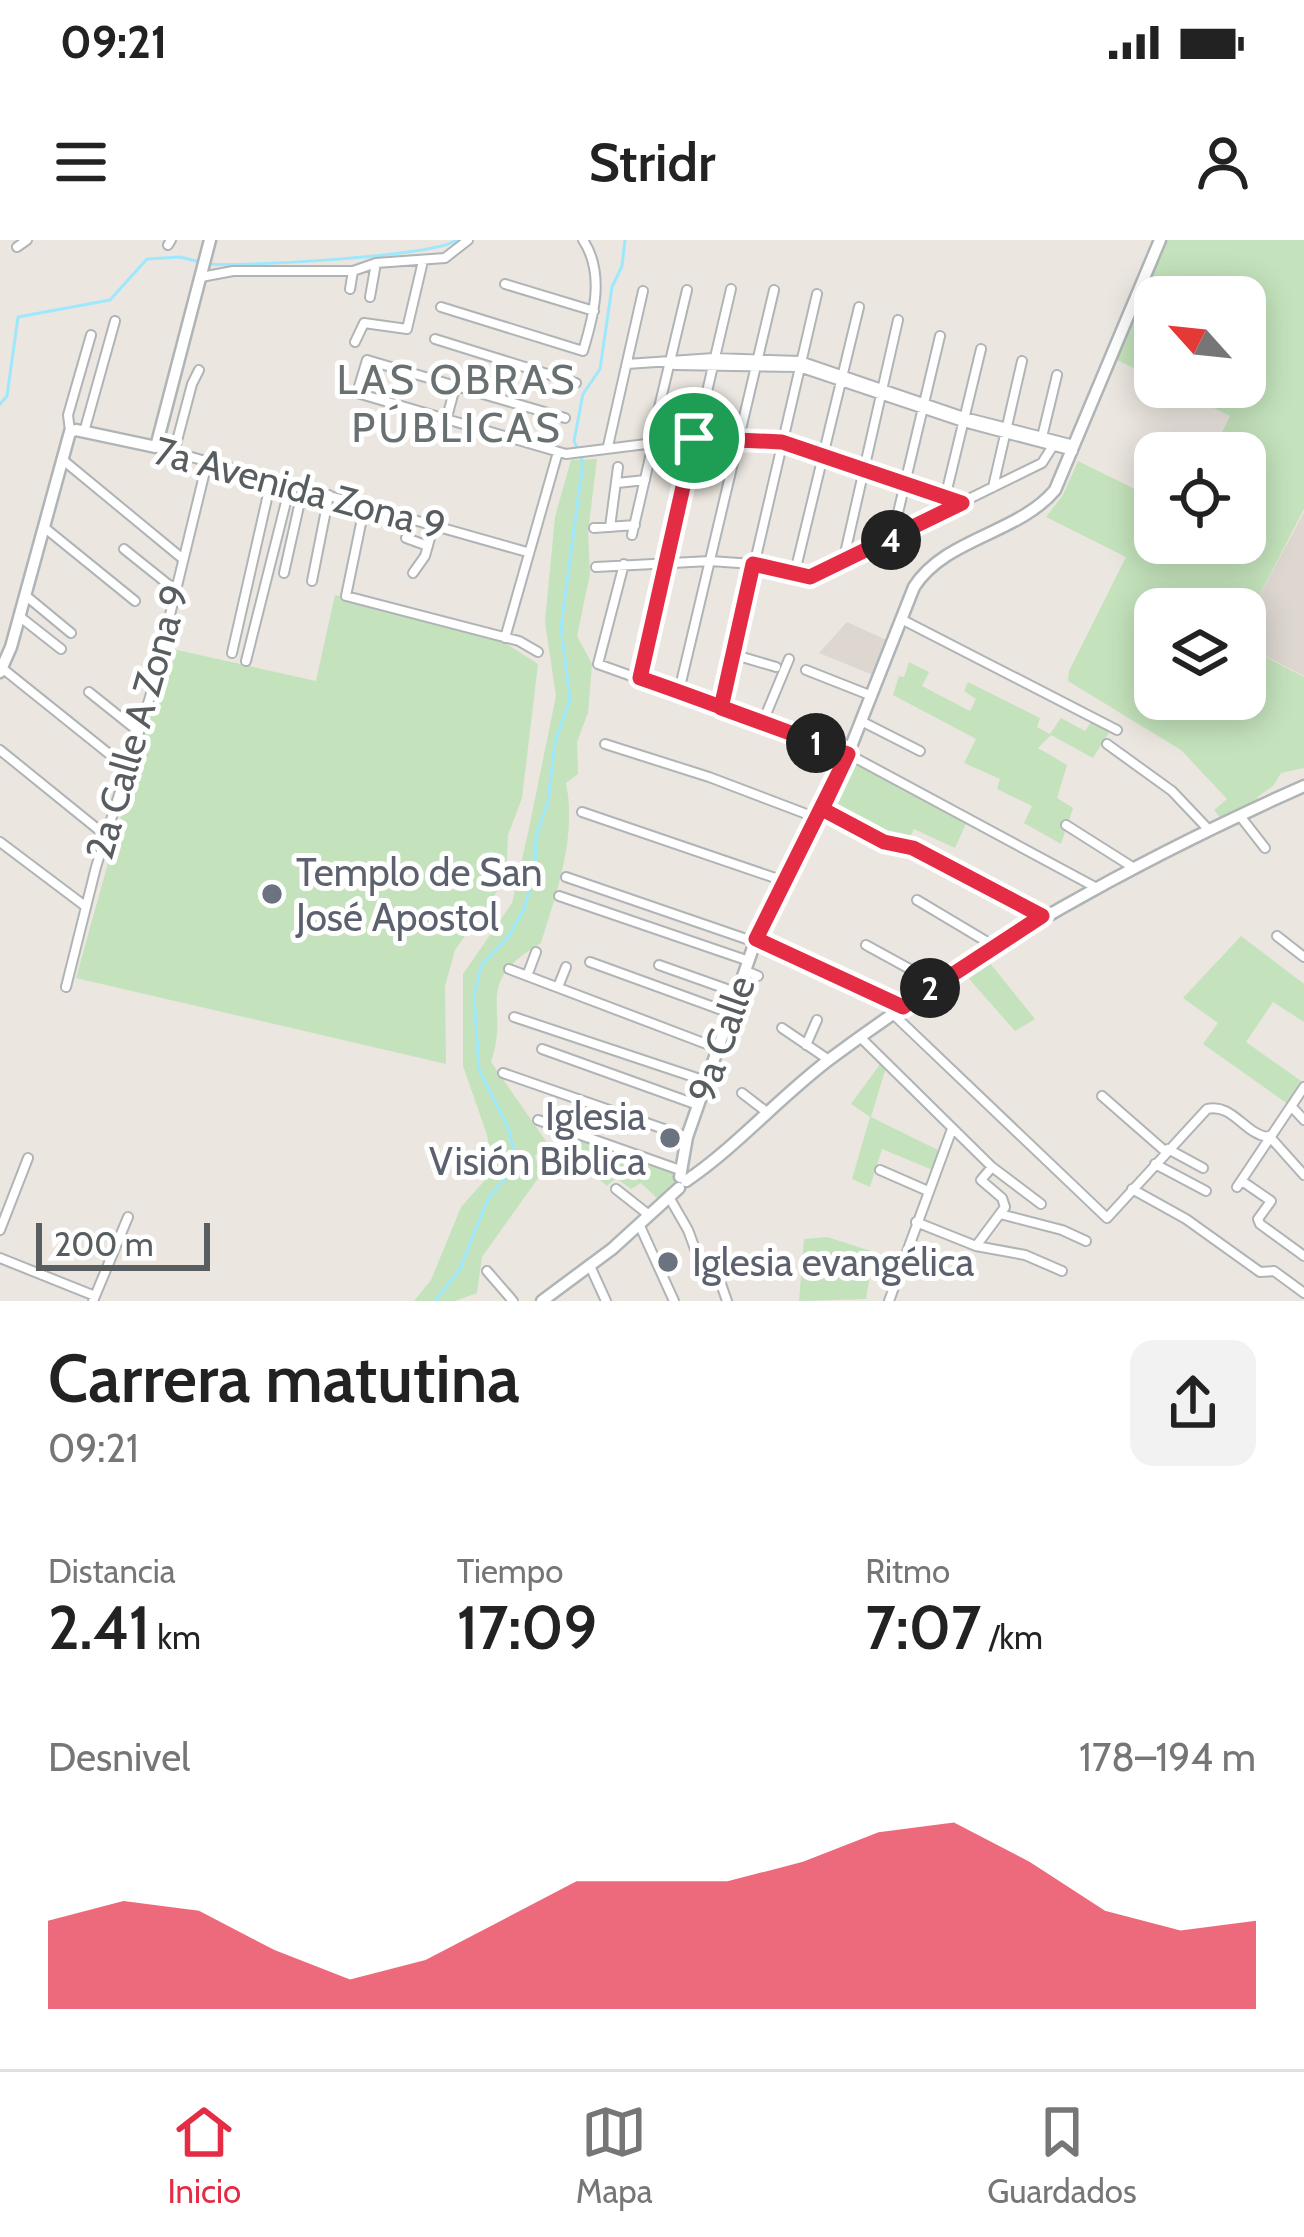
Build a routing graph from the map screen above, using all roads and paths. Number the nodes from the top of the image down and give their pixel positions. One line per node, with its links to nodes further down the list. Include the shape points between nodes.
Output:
1 (26, 240): 5 (street)
2 (468, 240): 7 (street, via 448,257)
3 (583, 240): 21 (street, via 593,262)
4 (1160, 240): 55 (street, 9a Calle)
5 (17, 247)
6 (208, 247): 10 (street)
7 (423, 261): 8 (street); 27 (street, via 405,330 364,323)
8 (376, 263): 9 (street); 18 (street)
9 (353, 271): 10 (street); 12 (street)
10 (201, 275): 54 (street)
11 (505, 284): 21 (street)
12 (350, 289)
13 (731, 289): 29 (street)
14 (687, 290): 32 (street)
15 (774, 290): 30 (street)
16 (644, 291): 34 (street)
17 (818, 294): 33 (street)
18 (370, 297)
19 (441, 307): 21 (street, via 583,351)
20 (859, 307): 37 (street)
21 (594, 311)
22 (898, 320): 40 (street)
23 (115, 321): 45 (street)
24 (91, 335): 45 (street, via 68,416)
25 (940, 336): 41 (street)
26 (435, 339): 38 (street)
27 (356, 342)
28 (981, 350): 44 (street)
29 (713, 360): 30 (street); 32 (street); 48 (street)
30 (756, 361): 33 (street); 49 (street)
31 (1022, 361): 46 (street)
32 (669, 363): 34 (street); 50 (street)
33 (800, 364): 37 (street); 51 (street)
34 (627, 367): 53 (street)
35 (199, 370): 56 (street)
36 (1057, 375): 47 (street)
37 (840, 376): 40 (street); 58 (street)
38 (576, 383)
39 (456, 384): 42 (street); 42 (street, via 367,360 357,393); 43 (street)
40 (882, 391): 41 (street); 62 (street)
41 (922, 406): 44 (street); 67 (street)
42 (447, 418): 57 (street)
43 (565, 418)
44 (963, 420): 46 (street); 71 (street)
45 (77, 431): 54 (street, 7a Avenida Zona 9); 59 (street)
46 (1006, 432): 47 (street); 52 (street); 69 (street)
47 (1042, 437): 52 (street)
48 (694, 438): 49 (street); 50 (street); 84 (street)
49 (737, 439): 51 (street); 85 (street)
50 (653, 441): 53 (street); 63 (street)
51 (782, 442): 58 (street); 88 (street)
52 (1055, 443): 55 (street); 69 (street, via 1046,461)
53 (608, 446): 57 (street)
54 (156, 447): 56 (street, 7a Avenida Zona 9)
55 (1075, 448): 98 (street, 9a Calle, via 1055,490 1033,512 927,569)
56 (174, 452): 60 (street, 7a Avenida Zona 9)
57 (562, 453): 82 (street)
58 (823, 454): 62 (street); 92 (street)
59 (62, 459): 75 (street); 83 (street)
60 (212, 460): 64 (street, 7a Avenida Zona 9); 83 (street, 2a Calle A Zona 9)
61 (618, 467): 65 (street)
62 (863, 470): 67 (street); 86 (street)
63 (646, 479): 65 (street); 76 (street, via 633,530)
64 (271, 481): 66 (street, 7a Avenida Zona 9); 105 (street)
65 (617, 483): 76 (street)
66 (290, 486): 68 (street, 7a Avenida Zona 9); 108 (street)
67 (904, 486): 71 (street); 79 (street)
68 (303, 488): 70 (street, 7a Avenida Zona 9); 90 (street)
69 (993, 488): 72 (street)
70 (329, 495): 73 (street, 7a Avenida Zona 9); 93 (street)
71 (945, 498): 72 (street)
72 (962, 503): 79 (street)
73 (365, 504): 74 (street, 7a Avenida Zona 9); 101 (street, via 346,596)
74 (434, 524): 80 (street); 82 (street, 7a Avenida Zona 9)
75 (44, 527): 95 (street); 96 (street)
76 (610, 527): 77 (street)
77 (595, 528)
78 (406, 538): 80 (street)
79 (891, 540): 86 (street)
80 (428, 546): 91 (street)
81 (124, 549): 94 (street)
82 (527, 552): 101 (street)
83 (183, 560): 94 (street, 2a Calle A Zona 9)
84 (667, 561): 85 (street); 87 (street); 112 (street)
85 (710, 561): 88 (street); 114 (street)
86 (842, 563): 92 (street)
87 (624, 564): 89 (street); 112 (street, via 598,664)
88 (753, 564): 92 (street); 106 (street)
89 (596, 567)
90 (284, 572)
91 (413, 573)
92 (794, 576)
93 (312, 580)
94 (174, 589): 120 (street, 2a Calle A Zona 9)
95 (25, 595): 97 (street); 99 (street)
96 (135, 601)
97 (19, 616): 102 (street); 103 (street)
98 (901, 619): 115 (street, 9a Calle); 119 (street)
99 (71, 633)
100 (0, 637): 102 (street)
101 (506, 638): 104 (street)
102 (11, 647): 110 (street)
103 (61, 649)
104 (538, 652)
105 (232, 653)
106 (732, 654): 109 (street); 116 (street)
107 (789, 659): 118 (street)
108 (246, 661)
109 (776, 667)
110 (1, 670): 126 (street)
111 (806, 670): 115 (street)
112 (640, 678): 114 (street)
113 (89, 692): 120 (street)
114 (680, 692): 116 (street)
115 (872, 703): 117 (street, 9a Calle)
116 (721, 708): 118 (street)
117 (862, 721): 124 (street); 125 (street, 9a Calle)
118 (762, 724): 125 (street)
119 (1117, 730)
120 (139, 732): 133 (street, 2a Calle A Zona 9)
121 (605, 744): 129 (street)
122 (1107, 744): 132 (street)
123 (0, 750): 133 (street)
124 (920, 751)
125 (848, 754): 129 (street, 9a Calle); 139 (street)
126 (118, 761)
127 (1304, 786): 130 (street)
128 (582, 812): 138 (street)
129 (820, 814): 138 (street, 9a Calle); 143 (street, via 913,848)
130 (1239, 815): 132 (street); 135 (street)
131 (1066, 825): 136 (street)
132 (1209, 830): 136 (street)
133 (105, 835): 142 (street, 2a Calle A Zona 9)
134 (0, 842): 142 (street)
135 (1265, 848)
136 (1134, 868): 139 (street)
137 (566, 877): 145 (street)
138 (784, 881): 145 (street, 9a Calle)
139 (1095, 886): 143 (street)
140 (559, 896): 154 (street)
141 (917, 900): 147 (street)
142 (86, 907): 157 (street, 2a Calle A Zona 9)
143 (1042, 916): 147 (street)
144 (1276, 936): 149 (street)
145 (755, 940): 154 (street, 9a Calle); 160 (street)
146 (866, 944): 156 (street)
147 (994, 946): 156 (street)
148 (536, 952): 155 (street)
149 (1304, 957)
150 (590, 962): 161 (street)
151 (659, 965): 159 (street)
152 (566, 967): 158 (street)
153 (509, 969): 155 (street)
154 (751, 970): 159 (street, 9a Calle)
155 (527, 976): 158 (street)
156 (937, 984): 160 (street)
157 (66, 988)
158 (558, 988): 167 (street)
159 (738, 993): 161 (street, 9a Calle)
160 (898, 1011): 165 (street); 192 (street, via 1107,1218)
161 (730, 1013): 167 (street, 9a Calle)
162 (514, 1017): 171 (street)
163 (817, 1020): 166 (street)
164 (782, 1028): 166 (street)
165 (860, 1037): 169 (street); 180 (street)
166 (806, 1045): 169 (street)
167 (717, 1048): 171 (street, 9a Calle)
168 (542, 1049): 175 (street)
169 (829, 1060): 177 (street)
170 (502, 1072): 181 (street)
171 (706, 1081): 175 (street, 9a Calle)
172 (742, 1093): 177 (street)
173 (1302, 1095): 176 (street)
174 (1102, 1096): 183 (street)
175 (698, 1105): 181 (street, 9a Calle)
176 (1292, 1107): 179 (street); 182 (street)
177 (768, 1113): 190 (street)
178 (538, 1120): 190 (street)
179 (1304, 1120)
180 (952, 1129): 186 (street); 193 (street)
181 (687, 1137): 190 (street, 9a Calle)
182 (1268, 1137): 183 (street, via 1212,1107); 189 (street); 203 (street, via 1240,1184 1271,1203 1260,1224)
183 (1167, 1150): 185 (street); 187 (street)
184 (28, 1158): 200 (street)
185 (1155, 1164): 192 (street); 194 (street)
186 (992, 1167): 195 (street); 196 (street, via 981,1180 1003,1199)
187 (1203, 1168)
188 (880, 1170): 193 (street)
189 (1304, 1175)
190 (679, 1183): 198 (street); 207 (street)
191 (616, 1189): 198 (street)
192 (1132, 1190): 210 (street)
193 (928, 1191): 199 (street)
194 (1206, 1192)
195 (1042, 1204)
196 (1000, 1214): 201 (street); 202 (street)
197 (128, 1217): 212 (street)
198 (645, 1220): 206 (street); 216 (street)
199 (916, 1222): 202 (street); 218 (street)
200 (0, 1230)
201 (1086, 1241)
202 (976, 1246): 208 (street)
203 (1304, 1256)
204 (0, 1258): 212 (street)
205 (752, 1262): 207 (street)
206 (590, 1266): 211 (street); 215 (street)
207 (702, 1269): 217 (street, via 708,1284 720,1281)
208 (1062, 1270)
209 (487, 1271): 213 (street)
210 (1304, 1293)
211 (561, 1296): 214 (street)
212 (94, 1299)
213 (513, 1301)
214 (542, 1301)
215 (605, 1301)
216 (674, 1301)
217 (727, 1301)
218 (890, 1301)

